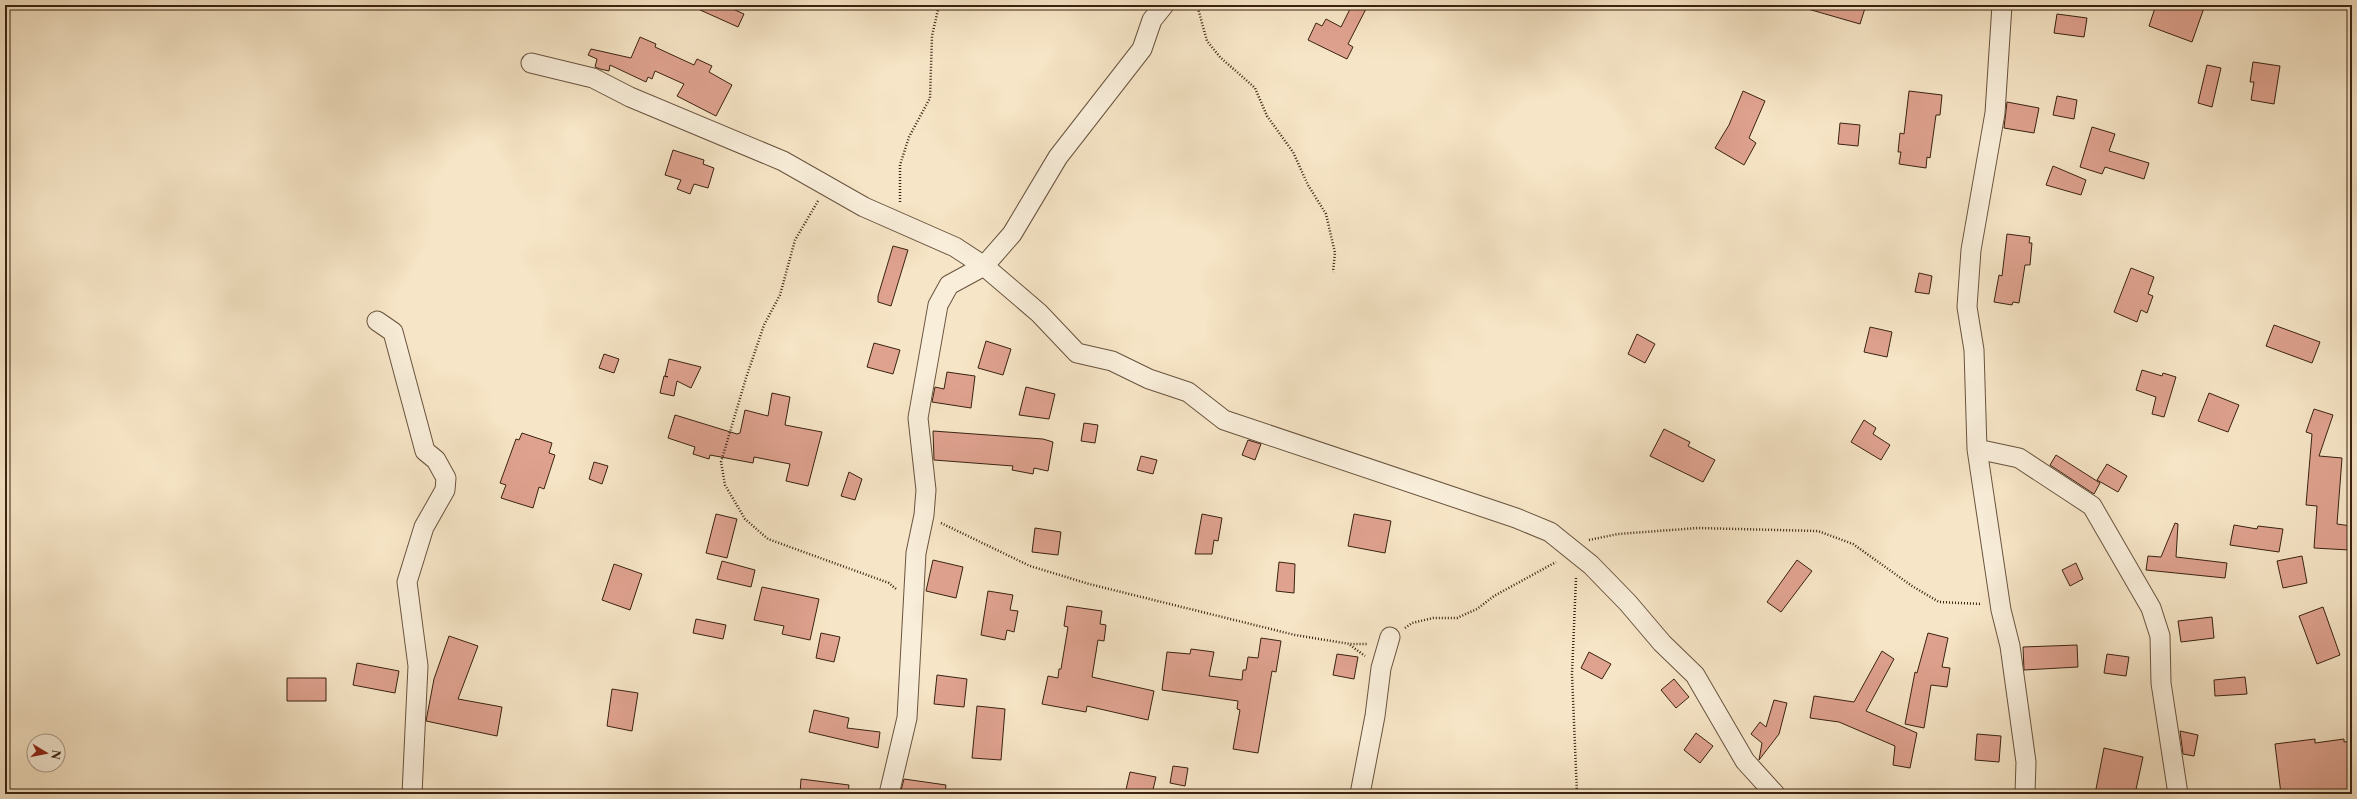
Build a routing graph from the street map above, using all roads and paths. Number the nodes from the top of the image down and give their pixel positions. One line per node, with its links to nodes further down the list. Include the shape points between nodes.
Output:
1 (939, 5): 7 (path, via 932,36 930,98 909,137 900,165)
2 (1164, 5): 8 (street, via 1152,20 1142,49 1058,157 1012,234)
3 (1197, 5): 9 (path, via 1207,41 1220,57 1254,88 1267,116 1293,152 1326,214 1335,252)
4 (2002, 5): 11 (street, via 1995,113 1971,250 1967,307 1974,350)
5 (531, 63): 6 (street, via 593,78 630,97 784,161)
6 (826, 186): 7 (street, via 864,207); 14 (path, via 795,240 780,295 764,325 746,378 721,462 725,485 745,519 768,539 889,583)
7 (898, 221): 8 (street, via 955,247)
8 (984, 266): 12 (street, via 949,285 938,305 918,418 925,476); 13 (street, via 1039,313 1077,353 1112,361 1149,379 1188,392 1224,420 1516,518 1550,532)
9 (1333, 272)
10 (377, 321): 17 (street, via 393,332 425,451 436,460 446,478 445,490 424,527 407,582 418,666)
11 (1978, 449): 15 (street); 23 (street, via 2019,458 2092,506 2151,608 2160,636 2161,683)
12 (924, 515): 14 (street, via 916,553); 16 (path, via 1030,566 1089,584 1319,639 1350,644 1379,644)
13 (1574, 552): 15 (path, via 1590,538 1618,534 1698,528 1818,531 1853,544 1939,602 1993,605); 16 (path, via 1534,573 1513,588 1494,596 1477,609 1457,618 1433,618 1412,623); 20 (path, via 1577,585 1572,674); 21 (street, via 1591,565 1628,602 1662,643 1695,675 1745,761)
14 (914, 603): 18 (street, via 907,718)
15 (2001, 610): 22 (street, via 2010,646 2024,747)
16 (1390, 638): 19 (street, via 1380,668 1375,716)
17 (412, 794)
18 (889, 794)
19 (1360, 794)
20 (1577, 794)
21 (1776, 794)
22 (2025, 794)
23 (2178, 794)

